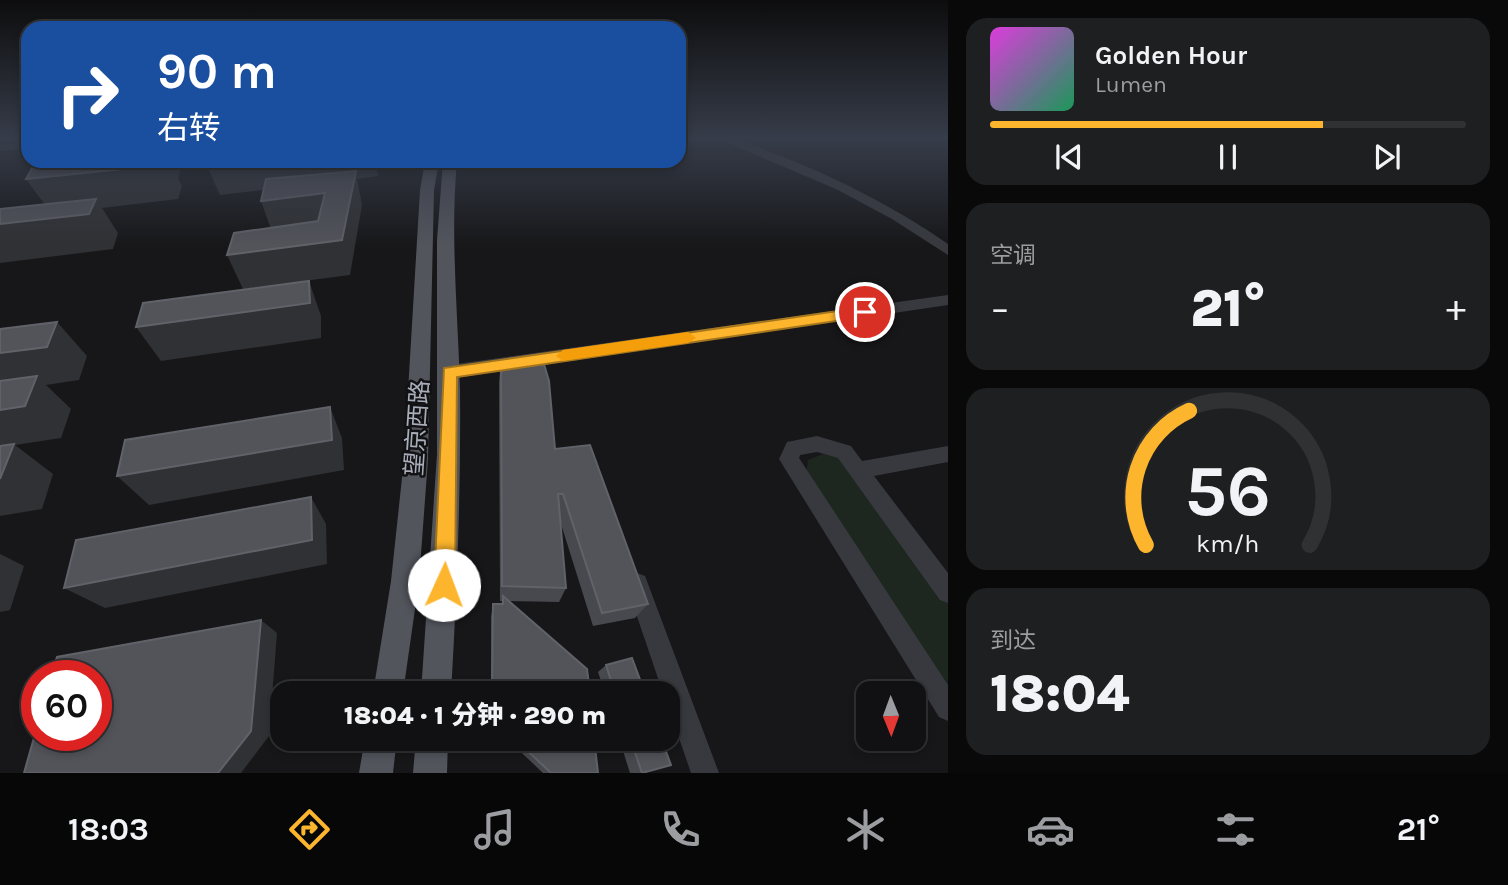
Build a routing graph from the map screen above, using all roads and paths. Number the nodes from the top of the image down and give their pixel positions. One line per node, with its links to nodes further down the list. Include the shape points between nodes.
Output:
1 (430, 175): 11 (main road, 望京西路, via 416,459)
2 (449, 175): 6 (main road, 望京西路)
3 (816, 175): 4 (street)
4 (948, 251)
5 (948, 300): 6 (street)
6 (449, 372): 12 (main road, 望京西路)
7 (948, 454): 8 (street)
8 (858, 470): 10 (street); 13 (street, via 844,452 817,444 794,448 789,459)
9 (632, 568): 18 (street)
10 (948, 592)
11 (390, 681)
12 (437, 681)
13 (948, 708)
14 (379, 751): 16 (main road)
15 (431, 751): 17 (main road)
16 (376, 773)
17 (430, 773)
18 (705, 773)

